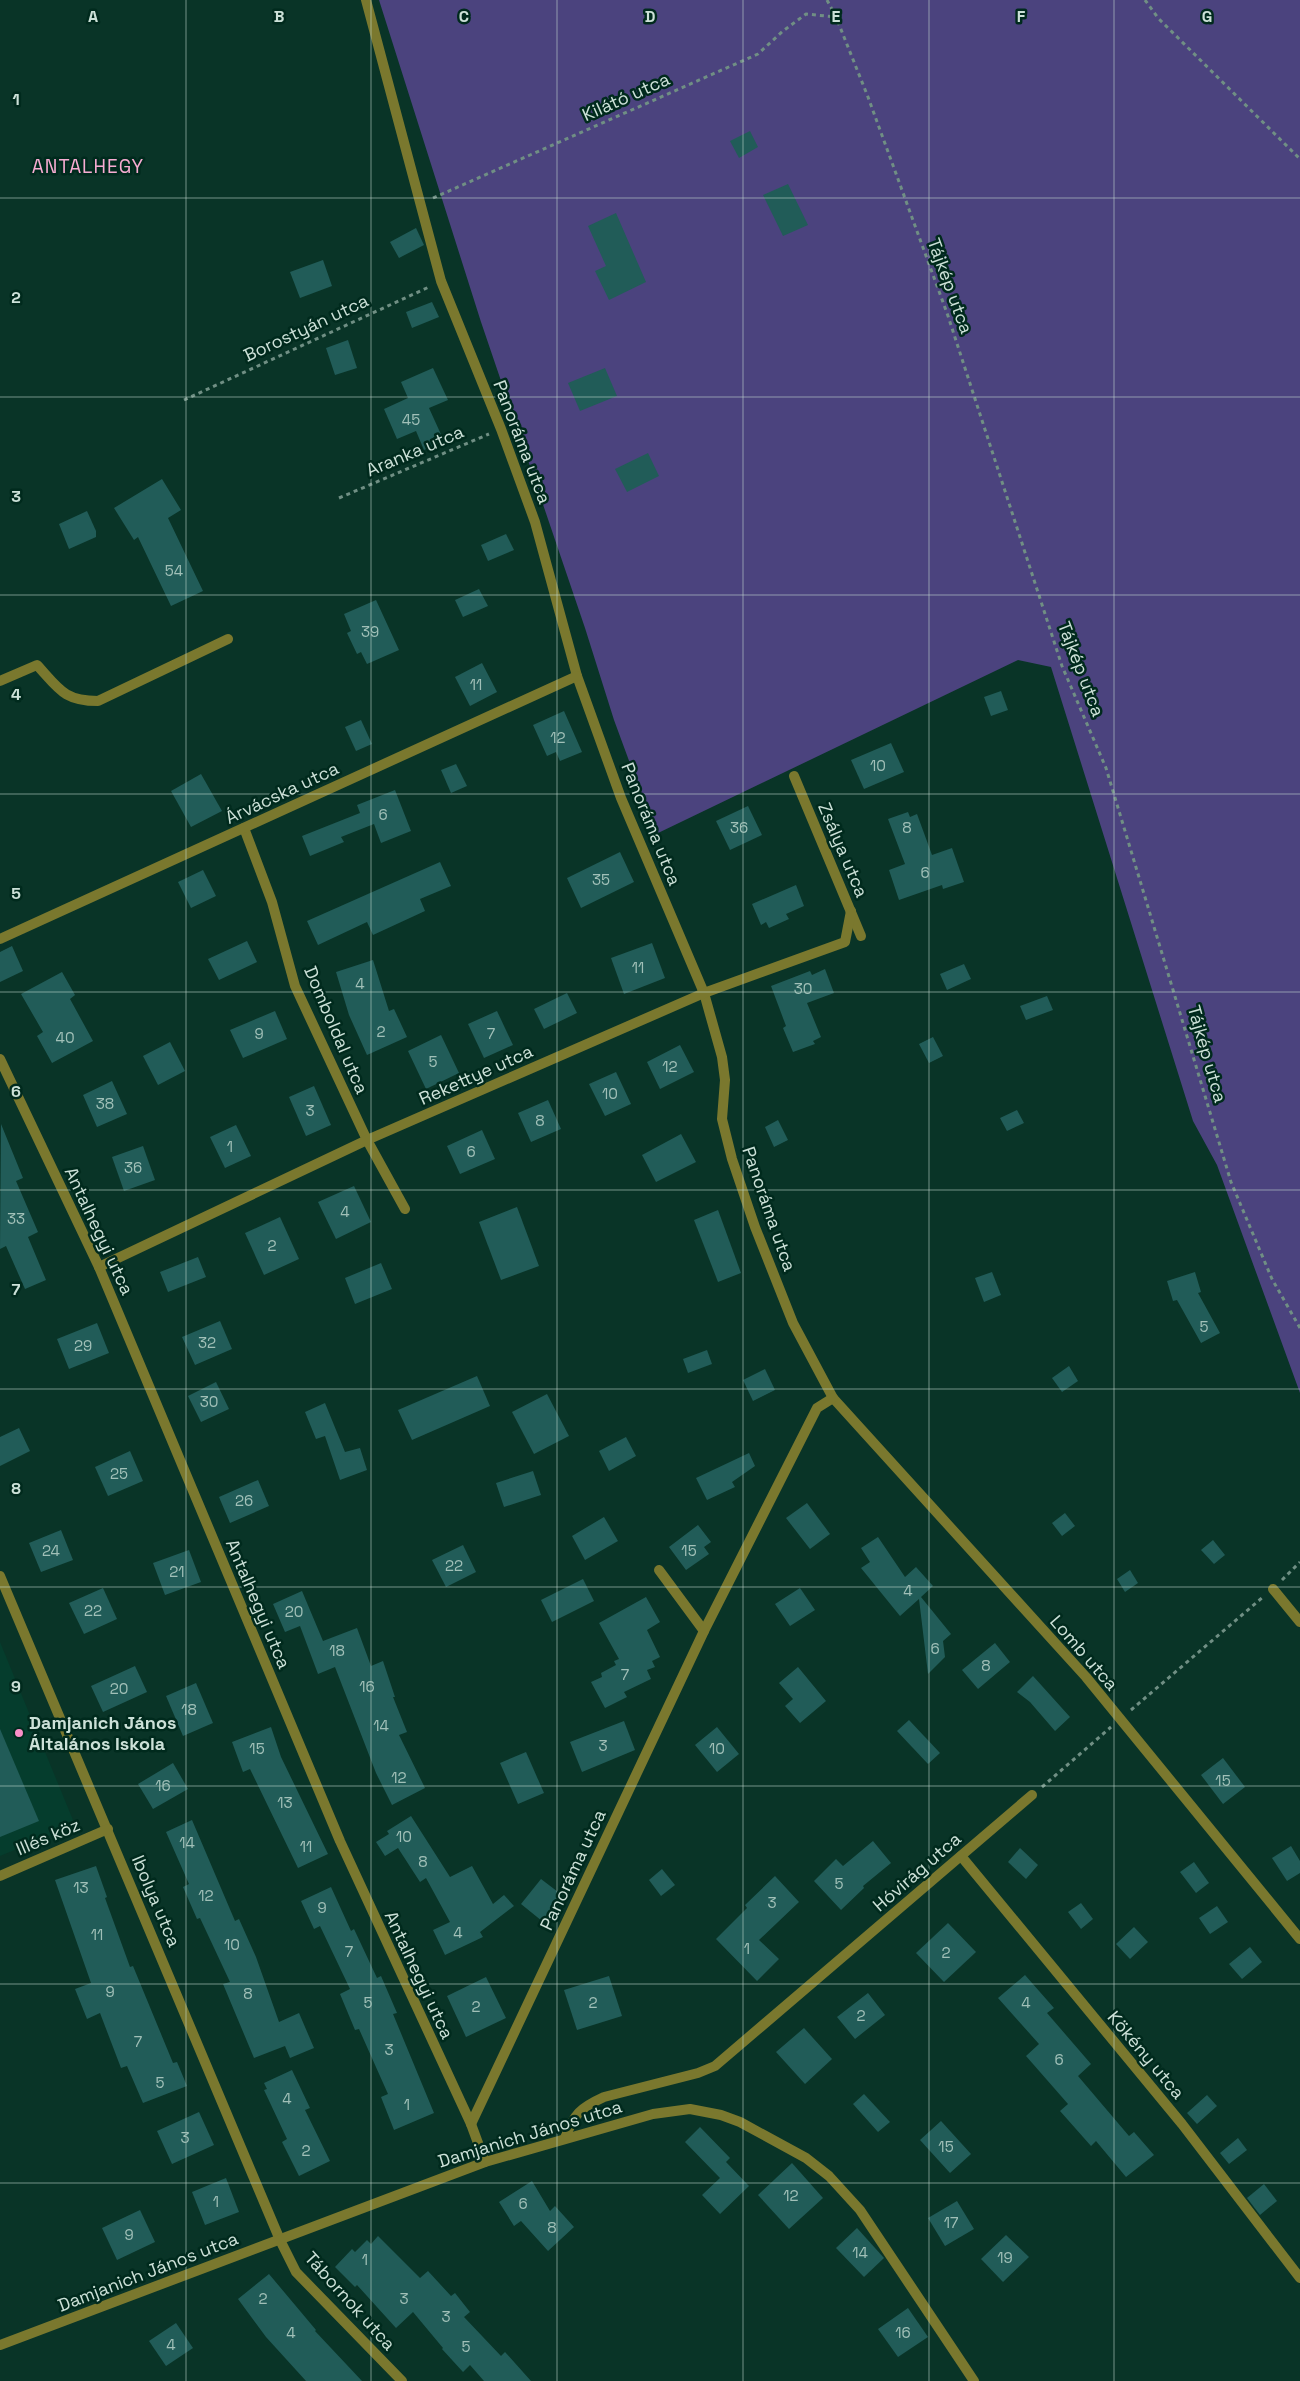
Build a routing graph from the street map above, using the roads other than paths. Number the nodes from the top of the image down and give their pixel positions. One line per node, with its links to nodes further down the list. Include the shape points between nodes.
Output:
1 (366, 0): 3 (street, Panoráma utca, via 441,281 535,522)
2 (228, 639): 4 (street, via 98,700 80,701 64,694 37,665)
3 (577, 676): 6 (street, Árvácska utca); 10 (street, Panoráma utca, via 621,798)
4 (0, 681)
5 (794, 776): 7 (street, Zsálya utca)
6 (244, 828): 9 (street, Árvácska utca); 12 (street, Domboldal utca, via 272,902 295,986)
7 (851, 911): 8 (street, Zsálya utca); 10 (street, Rekettye utca, via 845,942)
8 (861, 936)
9 (0, 939)
10 (704, 993): 12 (street, Rekettye utca); 15 (street, Panoráma utca, via 722,1056 722,1119 732,1159 793,1323)
11 (0, 1059): 14 (street, Antalhegyi utca)
12 (367, 1140): 13 (street, Domboldal utca); 14 (street, Rekettye utca)
13 (405, 1209)
14 (99, 1267): 26 (street, Antalhegyi utca, via 340,1841)
15 (833, 1398): 20 (street, Panoráma utca, via 816,1408); 25 (street, Lomb utca, via 1086,1677)
16 (659, 1570): 20 (street)
17 (0, 1576): 22 (street, Ibolya utca)
18 (1272, 1589): 19 (street)
19 (1300, 1622)
20 (704, 1631): 26 (street, Panoráma utca)
21 (1032, 1795): 23 (street, Hóvirág utca)
22 (108, 1829): 24 (street, Illés köz); 29 (street, Ibolya utca)
23 (961, 1856): 27 (street, Hóvirág utca, via 715,2066 590,2103 573,2118); 30 (street, Kökény utca, via 1182,2124)
24 (0, 1876)
25 (1300, 1939)
26 (471, 2124): 28 (street, Antalhegyi utca)
27 (565, 2138): 28 (street, Damjanich János utca); 33 (street, Damjanich János utca, via 653,2114 690,2109 740,2122 806,2158 829,2176 860,2210)
28 (485, 2162): 29 (street, Damjanich János utca)
29 (280, 2240): 31 (street, Damjanich János utca); 32 (street, Tábornok utca, via 296,2272)
30 (1300, 2278)
31 (0, 2345)
32 (402, 2381)
33 (974, 2381)

